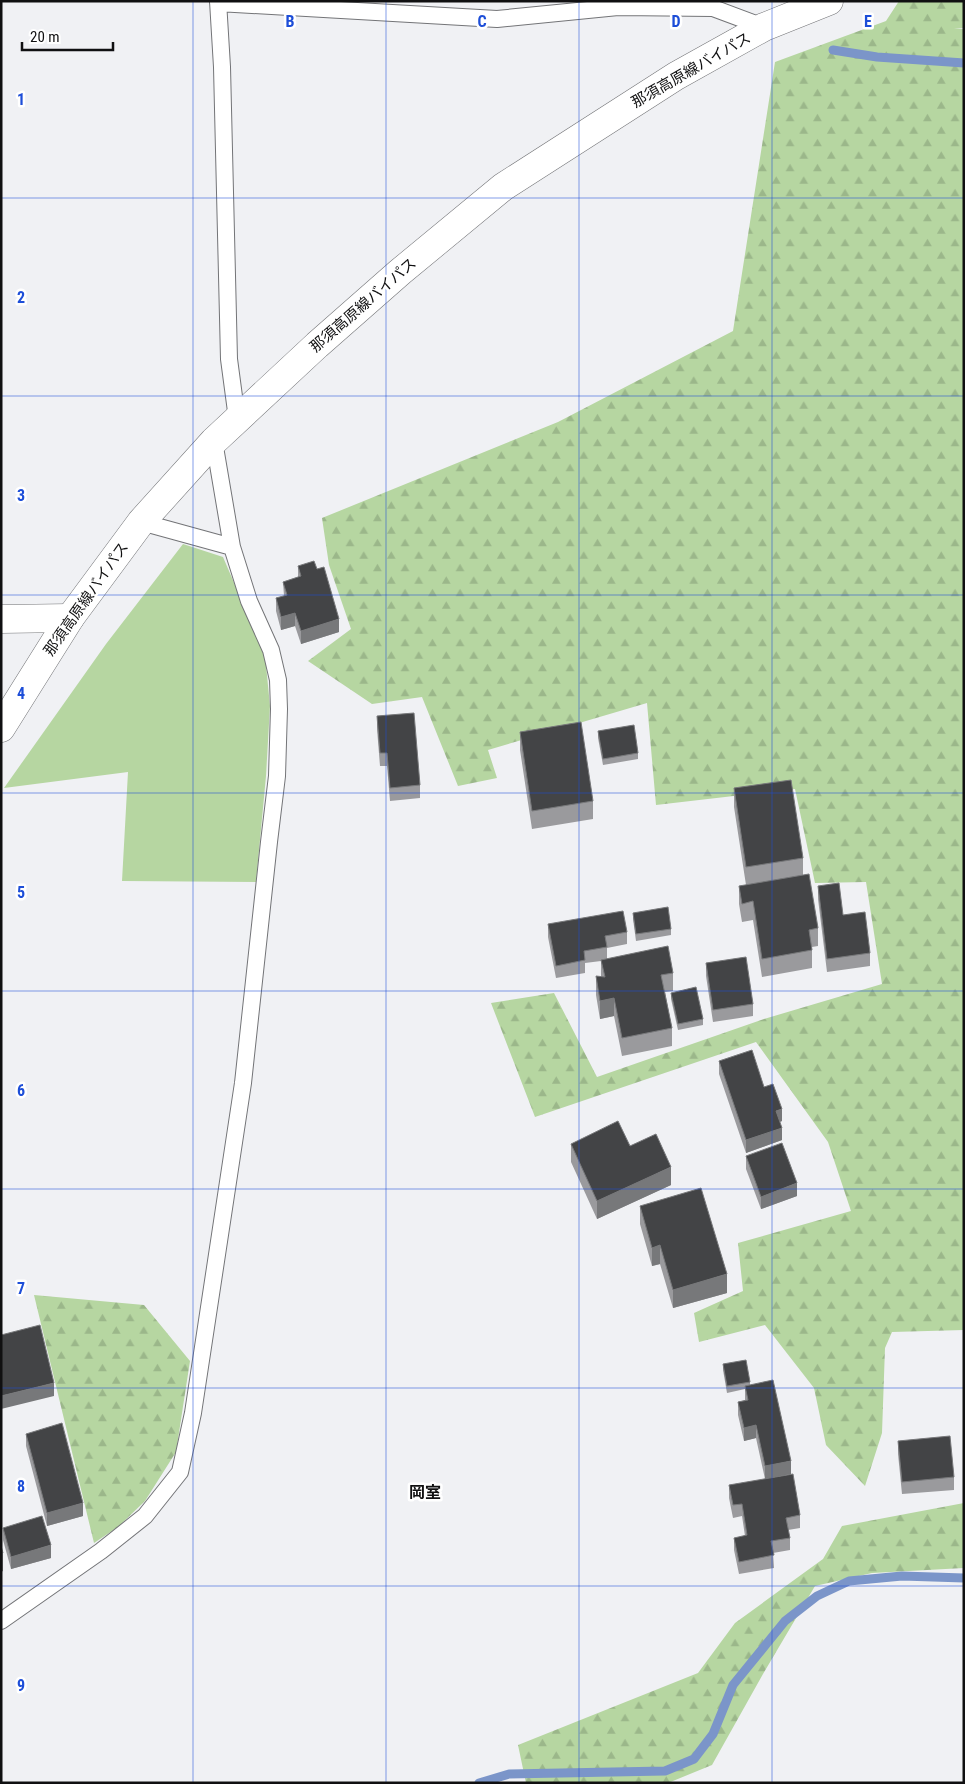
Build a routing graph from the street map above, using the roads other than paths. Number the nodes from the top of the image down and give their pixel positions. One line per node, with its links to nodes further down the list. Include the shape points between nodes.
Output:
1 (828, 1): 3 (main road, 那須高原線バイパス)
2 (218, 2): 3 (lane, via 497,20 618,7 713,8); 4 (lane, via 229,359)
3 (764, 27): 4 (main road, 那須高原線バイパス, via 676,76 503,188 400,272)
4 (237, 419): 5 (main road, 那須高原線バイパス)
5 (214, 442): 6 (main road, 那須高原線バイパス); 7 (lane)
6 (141, 522): 7 (lane); 8 (main road, 那須高原線バイパス)
7 (232, 548): 11 (lane, via 248,601 271,650 278,680 277,776 243,1083 193,1413 180,1472 145,1516)
8 (70, 618): 9 (main road); 10 (main road, 那須高原線バイパス)
9 (1, 619)
10 (1, 728)
11 (1, 1620)

